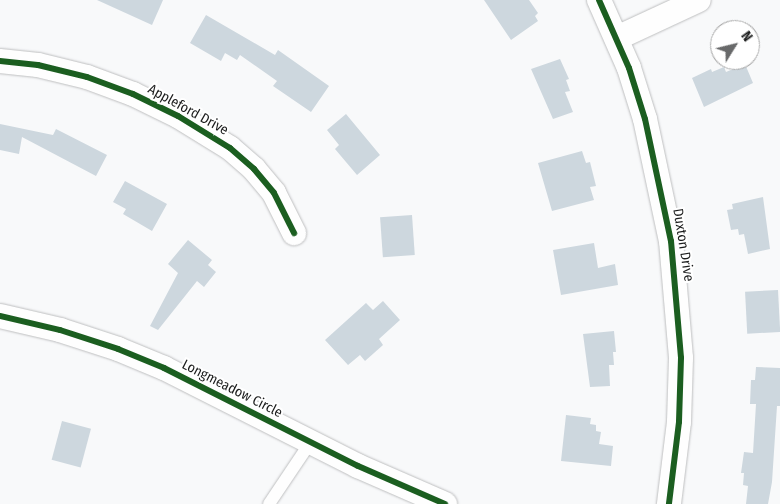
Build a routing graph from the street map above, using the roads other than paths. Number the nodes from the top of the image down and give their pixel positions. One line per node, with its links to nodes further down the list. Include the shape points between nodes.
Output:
1 (599, 0): 3 (street, Duxton Drive)
2 (699, 0): 3 (street)
3 (617, 38): 10 (street, Duxton Drive, via 645,119 660,181 678,297 682,358 679,422)
4 (0, 61): 5 (street, Appleford Drive, via 87,77 178,116 230,148 254,169 274,194)
5 (294, 233)
6 (0, 316): 7 (street, Longmeadow Circle, via 60,330 118,349)
7 (310, 443): 8 (lane); 9 (street, Longmeadow Circle)
8 (269, 504)
9 (445, 504)
10 (669, 504)

